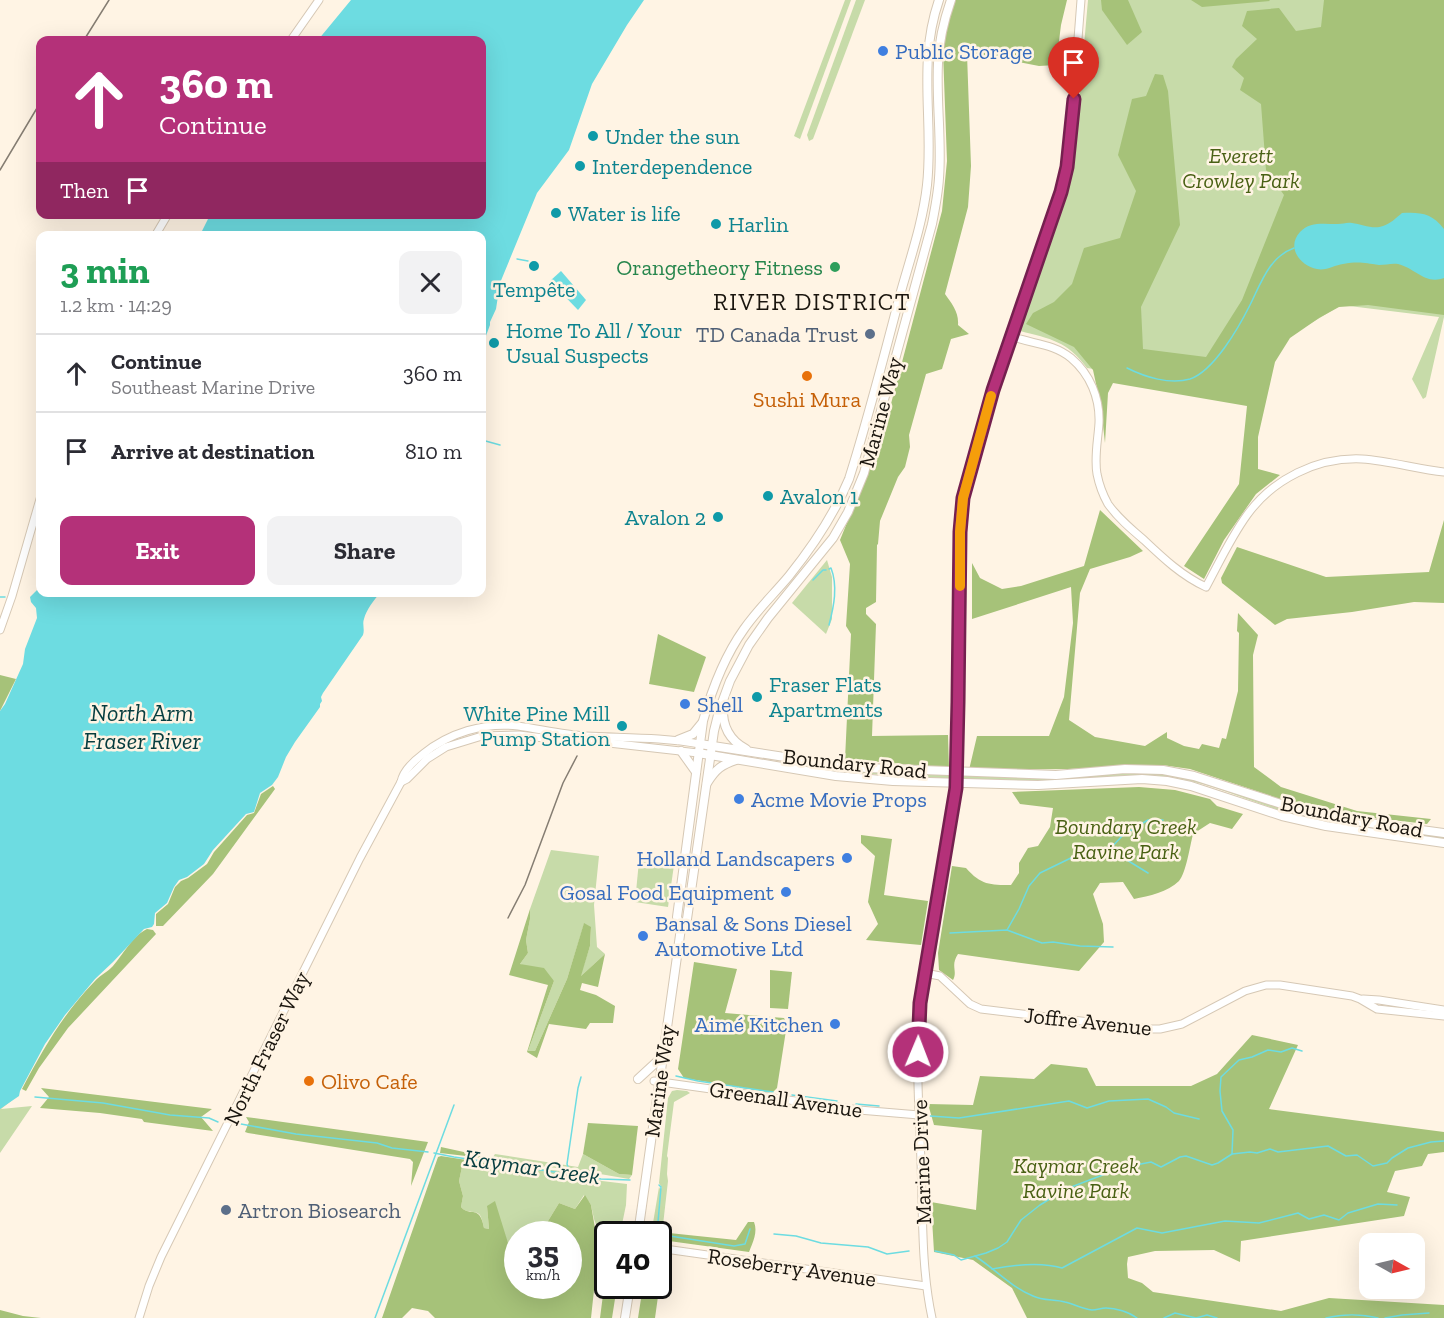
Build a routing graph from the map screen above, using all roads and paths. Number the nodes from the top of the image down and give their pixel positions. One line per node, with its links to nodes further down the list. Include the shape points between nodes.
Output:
1 (319, 0): 5 (street)
2 (939, 0): 11 (main road, Marine Way, via 927,59 925,198 849,479 826,526 735,644 717,678)
3 (951, 0): 10 (main road, Marine Way, via 938,60 937,200 864,473 833,538 749,645)
4 (1081, 0): 6 (street, Marine Drive, via 1067,167)
5 (294, 36)
6 (1011, 336): 7 (street, via 1056,349 1083,371 1097,403 1095,462 1108,503 1175,568 1206,587 1247,514 1291,476 1319,464 1349,459); 26 (street, Marine Drive, bridge, via 963,498 956,788)
7 (1444, 472)
8 (36, 513): 9 (street)
9 (0, 630)
10 (723, 699): 15 (main road, Marine Way); 17 (main road, via 728,733 737,744)
11 (704, 722): 12 (main road, via 693,734); 14 (main road, Marine Way)
12 (678, 740): 13 (street, Boundary Road, via 584,736 508,725 470,730 452,736); 14 (street, Boundary Road)
13 (444, 744): 16 (street, Boundary Road, via 482,736 519,735); 38 (street, North Fraser Way, via 401,782 360,858 161,1257)
14 (700, 744): 15 (main road, Boundary Road); 18 (main road, Marine Way)
15 (712, 746): 17 (main road, Boundary Road); 19 (main road, Marine Way)
16 (681, 751): 18 (street, Boundary Road); 21 (main road)
17 (753, 752): 23 (main road, Boundary Road, via 867,768 1056,775 1163,770 1303,811)
18 (698, 753): 19 (main road, Boundary Road); 21 (main road, Marine Way)
19 (710, 755): 20 (main road, Boundary Road); 22 (main road, Marine Way)
20 (738, 759): 22 (main road, via 714,771); 24 (main road, Boundary Road, via 836,776 893,781 1038,785 1167,781 1326,826)
21 (696, 772): 25 (main road, Marine Way, via 677,917)
22 (705, 787): 25 (main road, Marine Way, via 687,919)
23 (1444, 833)
24 (1444, 843)
25 (681, 928): 30 (main road, Marine Way)
26 (925, 973): 27 (street, Joffre Avenue, via 942,977 981,1010 1148,1029 1178,1026 1245,991 1266,985); 33 (street, Marine Drive, via 919,1021)
27 (1360, 999): 28 (street, Joffre Avenue); 29 (street, Joffre Avenue, via 1377,1009)
28 (1444, 1010)
29 (1444, 1016)
30 (663, 1056): 31 (main road); 32 (main road, Marine Way)
31 (638, 1079)
32 (657, 1081): 33 (street, Greenall Avenue); 34 (main road, Marine Way)
33 (919, 1115): 36 (street, Marine Drive)
34 (641, 1221)
35 (672, 1250): 36 (street, Roseberry Avenue)
36 (926, 1286): 40 (street, Marine Drive)
37 (628, 1299): 39 (main road)
38 (139, 1318)
39 (625, 1318)
40 (932, 1318)

